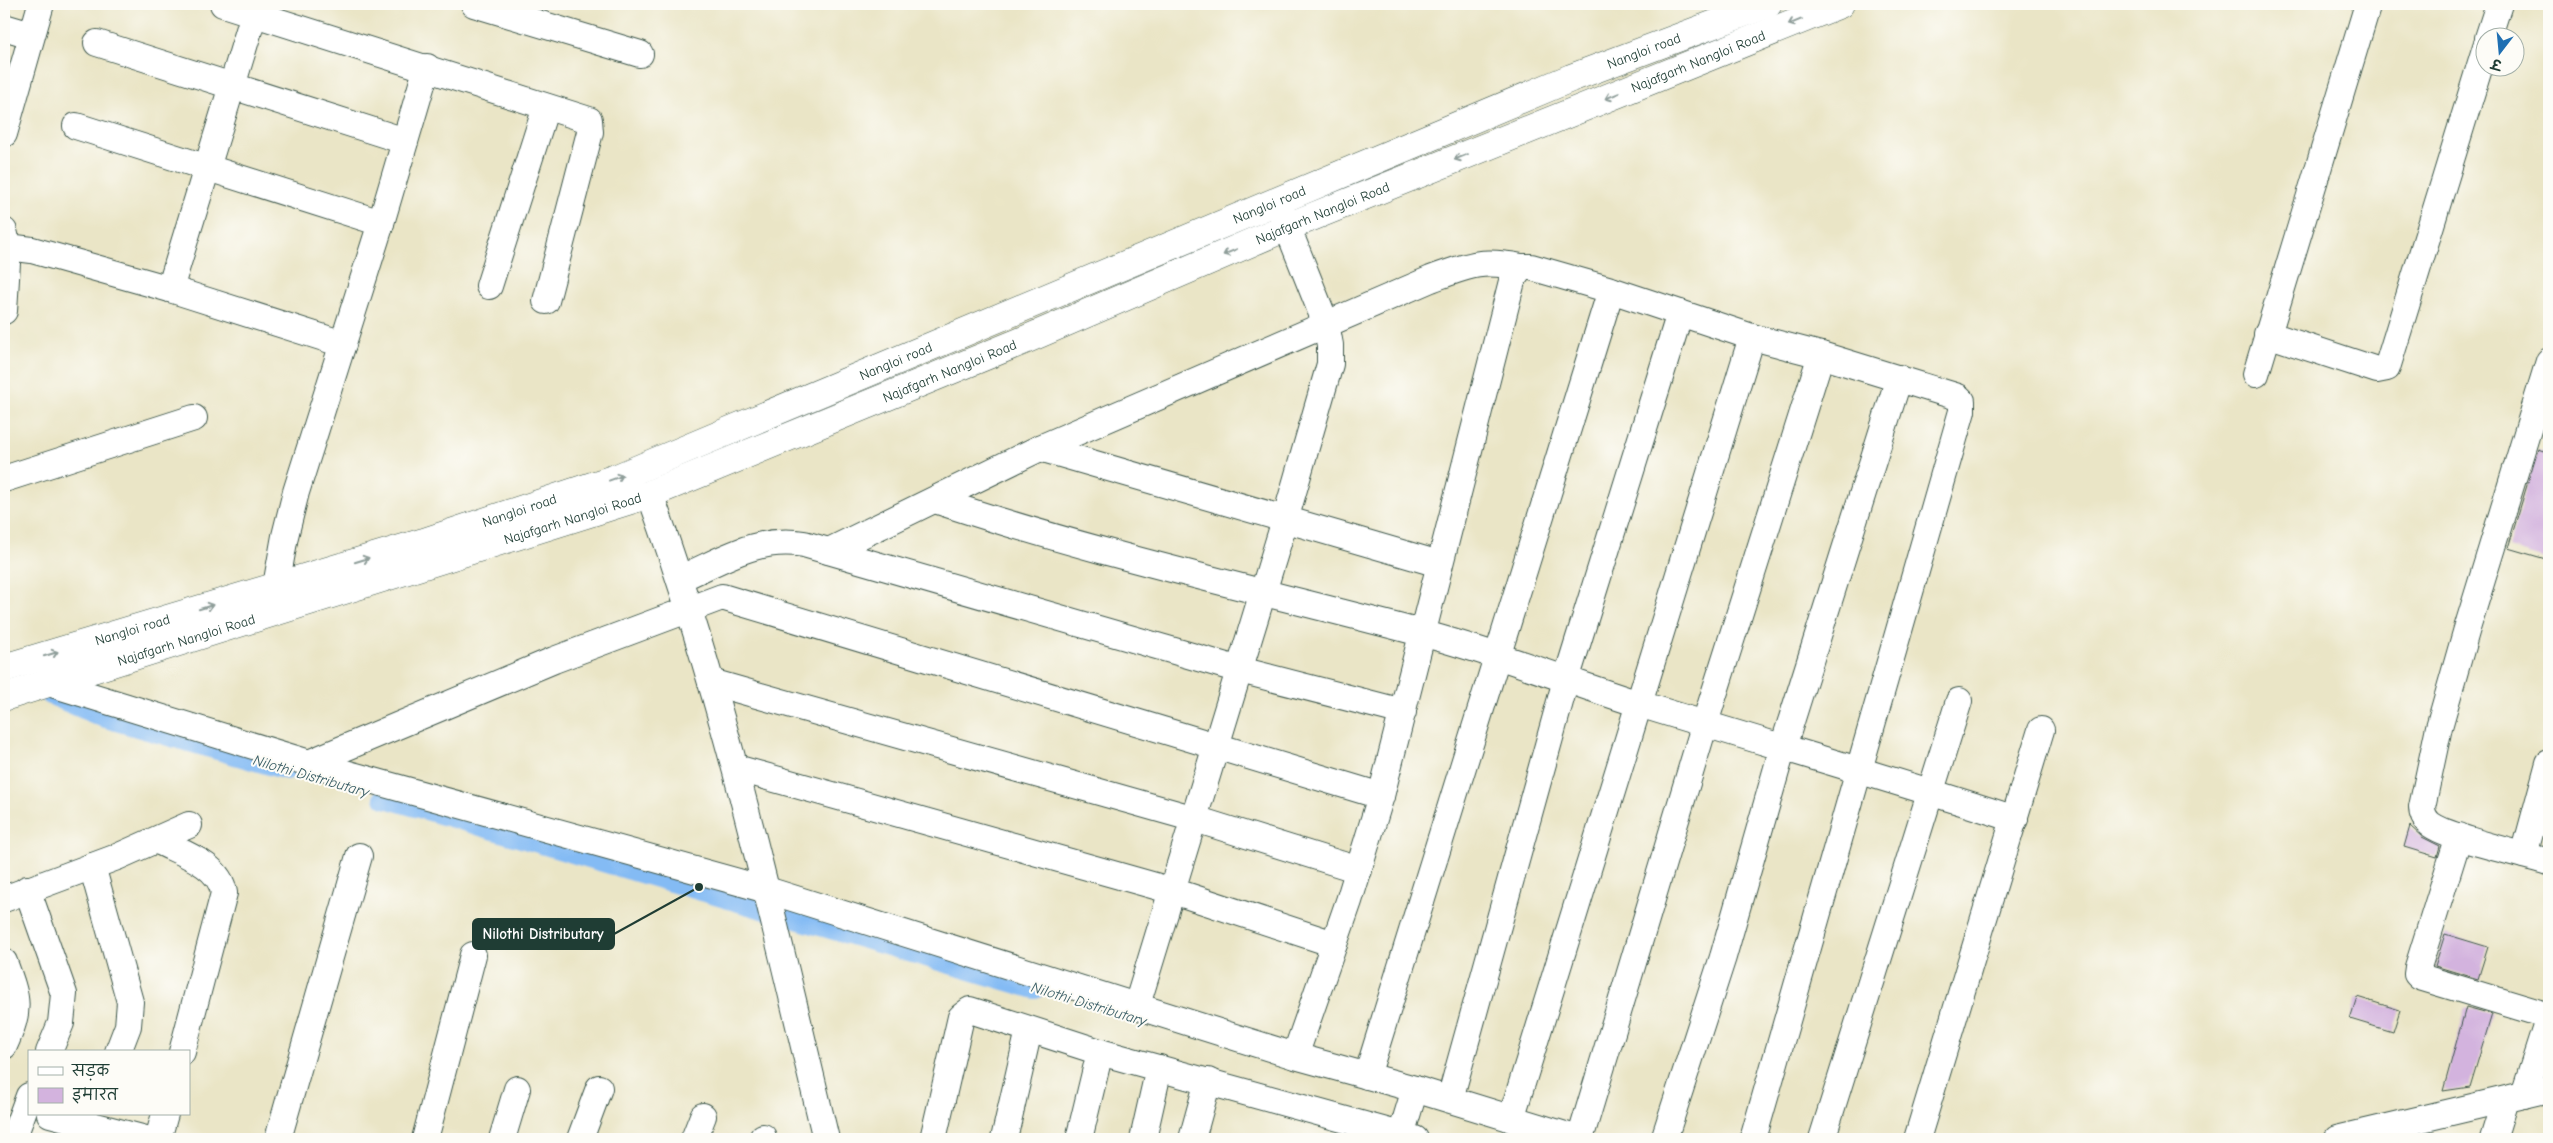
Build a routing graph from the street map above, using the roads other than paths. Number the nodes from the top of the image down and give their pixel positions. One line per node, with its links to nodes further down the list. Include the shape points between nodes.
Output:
1 (41, 4): 12 (street)
2 (223, 4): 8 (street)
3 (474, 4): 14 (street)
4 (1768, 4): 9 (main road, Nangloi road)
5 (1840, 4): 26 (main road, Najafgarh Nangloi Road, one-way to 26)
6 (2368, 4): 36 (street)
7 (2499, 4): 11 (street)
8 (256, 9): 15 (street); 17 (street)
9 (1722, 13): 24 (main road, Nangloi road)
10 (4, 27): 12 (street)
11 (2491, 28)
12 (31, 35): 18 (street)
13 (97, 43): 17 (street)
14 (640, 54)
15 (427, 67): 19 (street); 22 (street)
16 (2476, 78): 36 (street, via 2387,368 2377,370)
17 (232, 86): 22 (street); 23 (street)
18 (8, 104): 21 (street)
19 (546, 107): 29 (street); 32 (street, via 586,118 591,127)
20 (76, 126): 23 (street)
21 (4, 134)
22 (405, 141): 25 (street)
23 (207, 169): 25 (street); 30 (street)
24 (1277, 200): 26 (street); 48 (main road, Nangloi road, one-way to 24, via 619,477)
25 (381, 222): 38 (street)
26 (1287, 228): 35 (street); 47 (main road, Najafgarh Nangloi Road, one-way to 47)
27 (6, 239): 30 (street); 33 (street)
28 (1521, 267): 31 (street); 35 (street, via 1496,262 1472,264); 52 (street, via 1512,281)
29 (489, 286)
30 (170, 289): 38 (street)
31 (1611, 290): 34 (street); 58 (street)
32 (546, 301)
33 (4, 311)
34 (1680, 313): 37 (street); 61 (street)
35 (1326, 324): 45 (street); 50 (street, via 1330,364)
36 (2267, 334): 41 (street)
37 (1752, 337): 39 (street); 66 (street)
38 (343, 344): 54 (street, via 296,492)
39 (1820, 355): 42 (street); 68 (street)
40 (2549, 361): 44 (street)
41 (2256, 374)
42 (1899, 378): 70 (street); 75 (street, via 1958,398 1962,405)
43 (194, 418): 46 (street)
44 (2540, 422): 81 (street, via 2466,632 2439,727 2423,800 2422,814 2428,823)
45 (1040, 448): 49 (street); 50 (street)
46 (4, 479)
47 (650, 494): 48 (main road, Najafgarh Nangloi Road); 53 (street)
48 (591, 499): 54 (main road, Nangloi road, one-way to 48, via 424,542); 63 (main road, Najafgarh Nangloi Road)
49 (935, 500): 51 (street); 55 (street, via 1012,526)
50 (1285, 520): 52 (street); 55 (street)
51 (829, 551): 53 (street, via 775,541 760,544); 60 (street)
52 (1439, 564): 57 (street)
53 (680, 578): 56 (street)
54 (276, 586): 59 (main road, Nangloi road, one-way to 54)
55 (1263, 593): 57 (street); 60 (street)
56 (689, 609): 62 (street); 71 (street, via 717,597 729,599); 72 (street, via 554,660)
57 (1423, 634): 58 (street); 67 (street)
58 (1497, 656): 61 (street); 104 (street)
59 (7, 664): 63 (street)
60 (1240, 670): 67 (street); 71 (street)
61 (1566, 680): 66 (street); 112 (street)
62 (711, 682): 74 (street); 78 (street)
63 (43, 685): 64 (main road); 72 (street)
64 (4, 697)
65 (1959, 701): 76 (street)
66 (1638, 703): 68 (street); 115 (street)
67 (1403, 712): 77 (street)
68 (1705, 723): 70 (street); 131 (street)
69 (2041, 730): 79 (street)
70 (1783, 746): 75 (street); 132 (street, via 1723,957)
71 (1216, 747): 77 (street); 78 (street)
72 (309, 763): 88 (street)
73 (2549, 763): 83 (street)
74 (736, 768): 88 (street); 89 (street)
75 (1859, 768): 76 (street); 133 (street)
76 (1930, 791): 79 (street); 134 (street)
77 (1381, 796): 87 (street)
78 (1194, 819): 87 (street); 89 (street)
79 (2015, 819): 135 (street)
80 (189, 825): 82 (street)
81 (2459, 836): 83 (street); 95 (street, via 2417,974)
82 (158, 841): 86 (street); 100 (street, via 210,868 222,882 224,893)
83 (2524, 855): 85 (street)
84 (359, 856): 121 (street)
85 (2549, 862)
86 (92, 866): 90 (street); 99 (street, via 130,1002 128,1026)
87 (1359, 870): 91 (street)
88 (768, 891): 94 (street); 125 (street)
89 (1173, 891): 91 (street); 94 (street)
90 (15, 894): 98 (street, via 64,994 61,1023)
91 (1334, 944): 102 (street)
92 (473, 955): 122 (street)
93 (4, 962): 97 (street, via 16,996)
94 (1137, 1005): 102 (street)
95 (2549, 1017): 110 (street)
96 (1029, 1030): 101 (street); 126 (street, via 980,1012 970,1010 963,1014); 127 (street)
97 (4, 1046)
98 (50, 1050)
99 (119, 1050)
100 (183, 1050)
101 (1100, 1052): 103 (street); 128 (street)
102 (1295, 1056): 104 (street)
103 (1159, 1068): 105 (street); 129 (street)
104 (1366, 1076): 109 (street)
105 (1208, 1081): 117 (street); 130 (street)
106 (599, 1088): 124 (street)
107 (517, 1089): 123 (street)
108 (2549, 1089): 110 (street)
109 (1414, 1094): 112 (street); 117 (street)
110 (2514, 1098): 136 (street); 137 (street)
111 (28, 1099): 118 (street)
112 (1450, 1099): 115 (street)
113 (57, 1116): 116 (street)
114 (164, 1116): 120 (street)
115 (1511, 1119): 131 (street)
116 (90, 1126): 119 (street)
117 (1407, 1134)
118 (14, 1139)
119 (146, 1139)
120 (158, 1139)
121 (278, 1139)
122 (425, 1139)
123 (502, 1139)
124 (580, 1139)
125 (826, 1139)
126 (933, 1139)
127 (1004, 1139)
128 (1079, 1139)
129 (1143, 1139)
130 (1192, 1139)
131 (1579, 1139)
132 (1664, 1139)
133 (1753, 1139)
134 (1822, 1139)
135 (1917, 1139)
136 (2337, 1139)
137 (2493, 1139)

